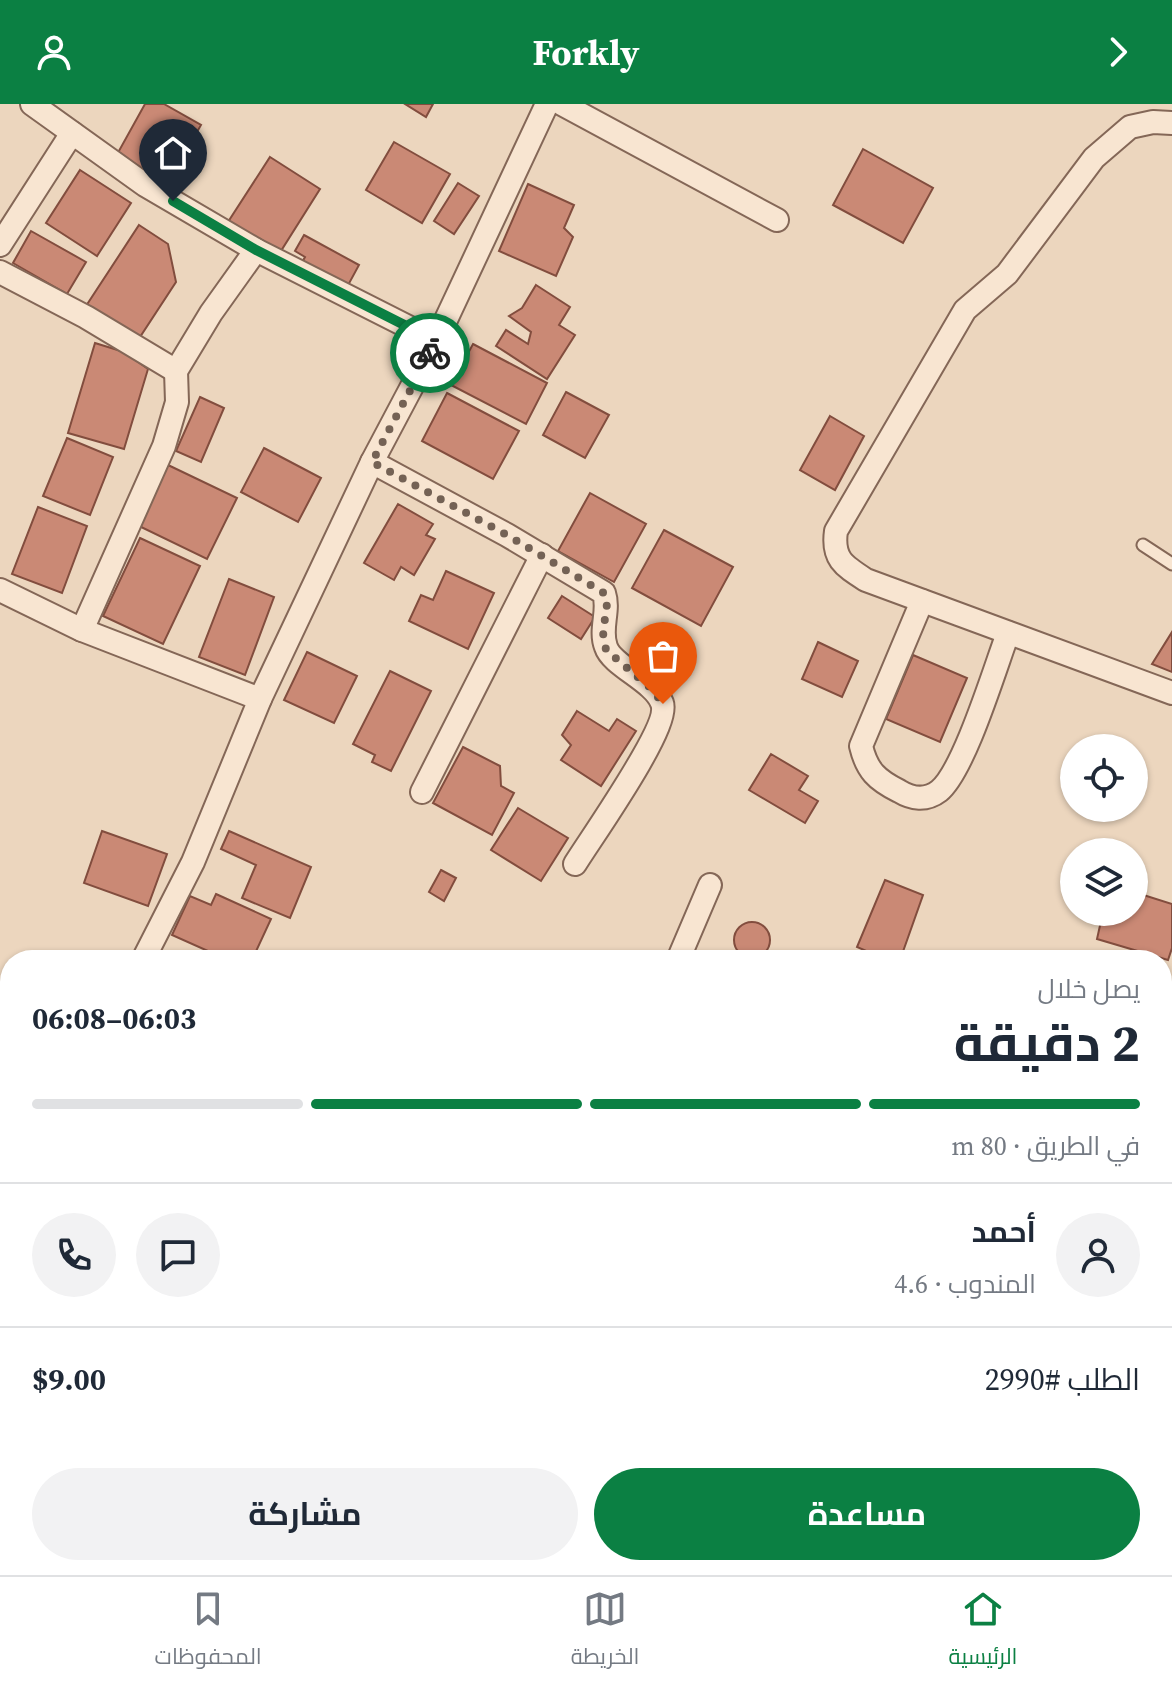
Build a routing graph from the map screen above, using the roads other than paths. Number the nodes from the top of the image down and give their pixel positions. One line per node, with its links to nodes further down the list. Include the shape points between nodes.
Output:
1 (32, 104): 4 (street)
2 (548, 105): 5 (street); 9 (street)
3 (1172, 123): 16 (street, via 1130,127 1094,158 1007,274 965,310 836,531 839,560 851,571)
4 (72, 133): 6 (street); 7 (street, via 145,185)
5 (777, 220)
6 (0, 245)
7 (256, 250): 9 (street); 10 (street)
8 (0, 272): 10 (street)
9 (436, 341): 11 (street)
10 (176, 371): 17 (street, via 177,402 164,446)
11 (372, 462): 13 (street); 20 (street)
12 (1143, 545): 14 (lane)
13 (542, 555): 21 (street); 22 (street, via 604,593 606,650 663,704 663,719 651,745)
14 (1172, 564)
15 (0, 590): 17 (street)
16 (922, 601): 18 (street); 18 (street, via 861,746 866,765 882,782 909,797 927,798 956,771)
17 (82, 630): 20 (street)
18 (1008, 633): 19 (street)
19 (1172, 693)
20 (260, 699): 24 (street, via 193,862)
21 (422, 792)
22 (575, 864)
23 (710, 885): 25 (street)
24 (148, 950)
25 (682, 950)

